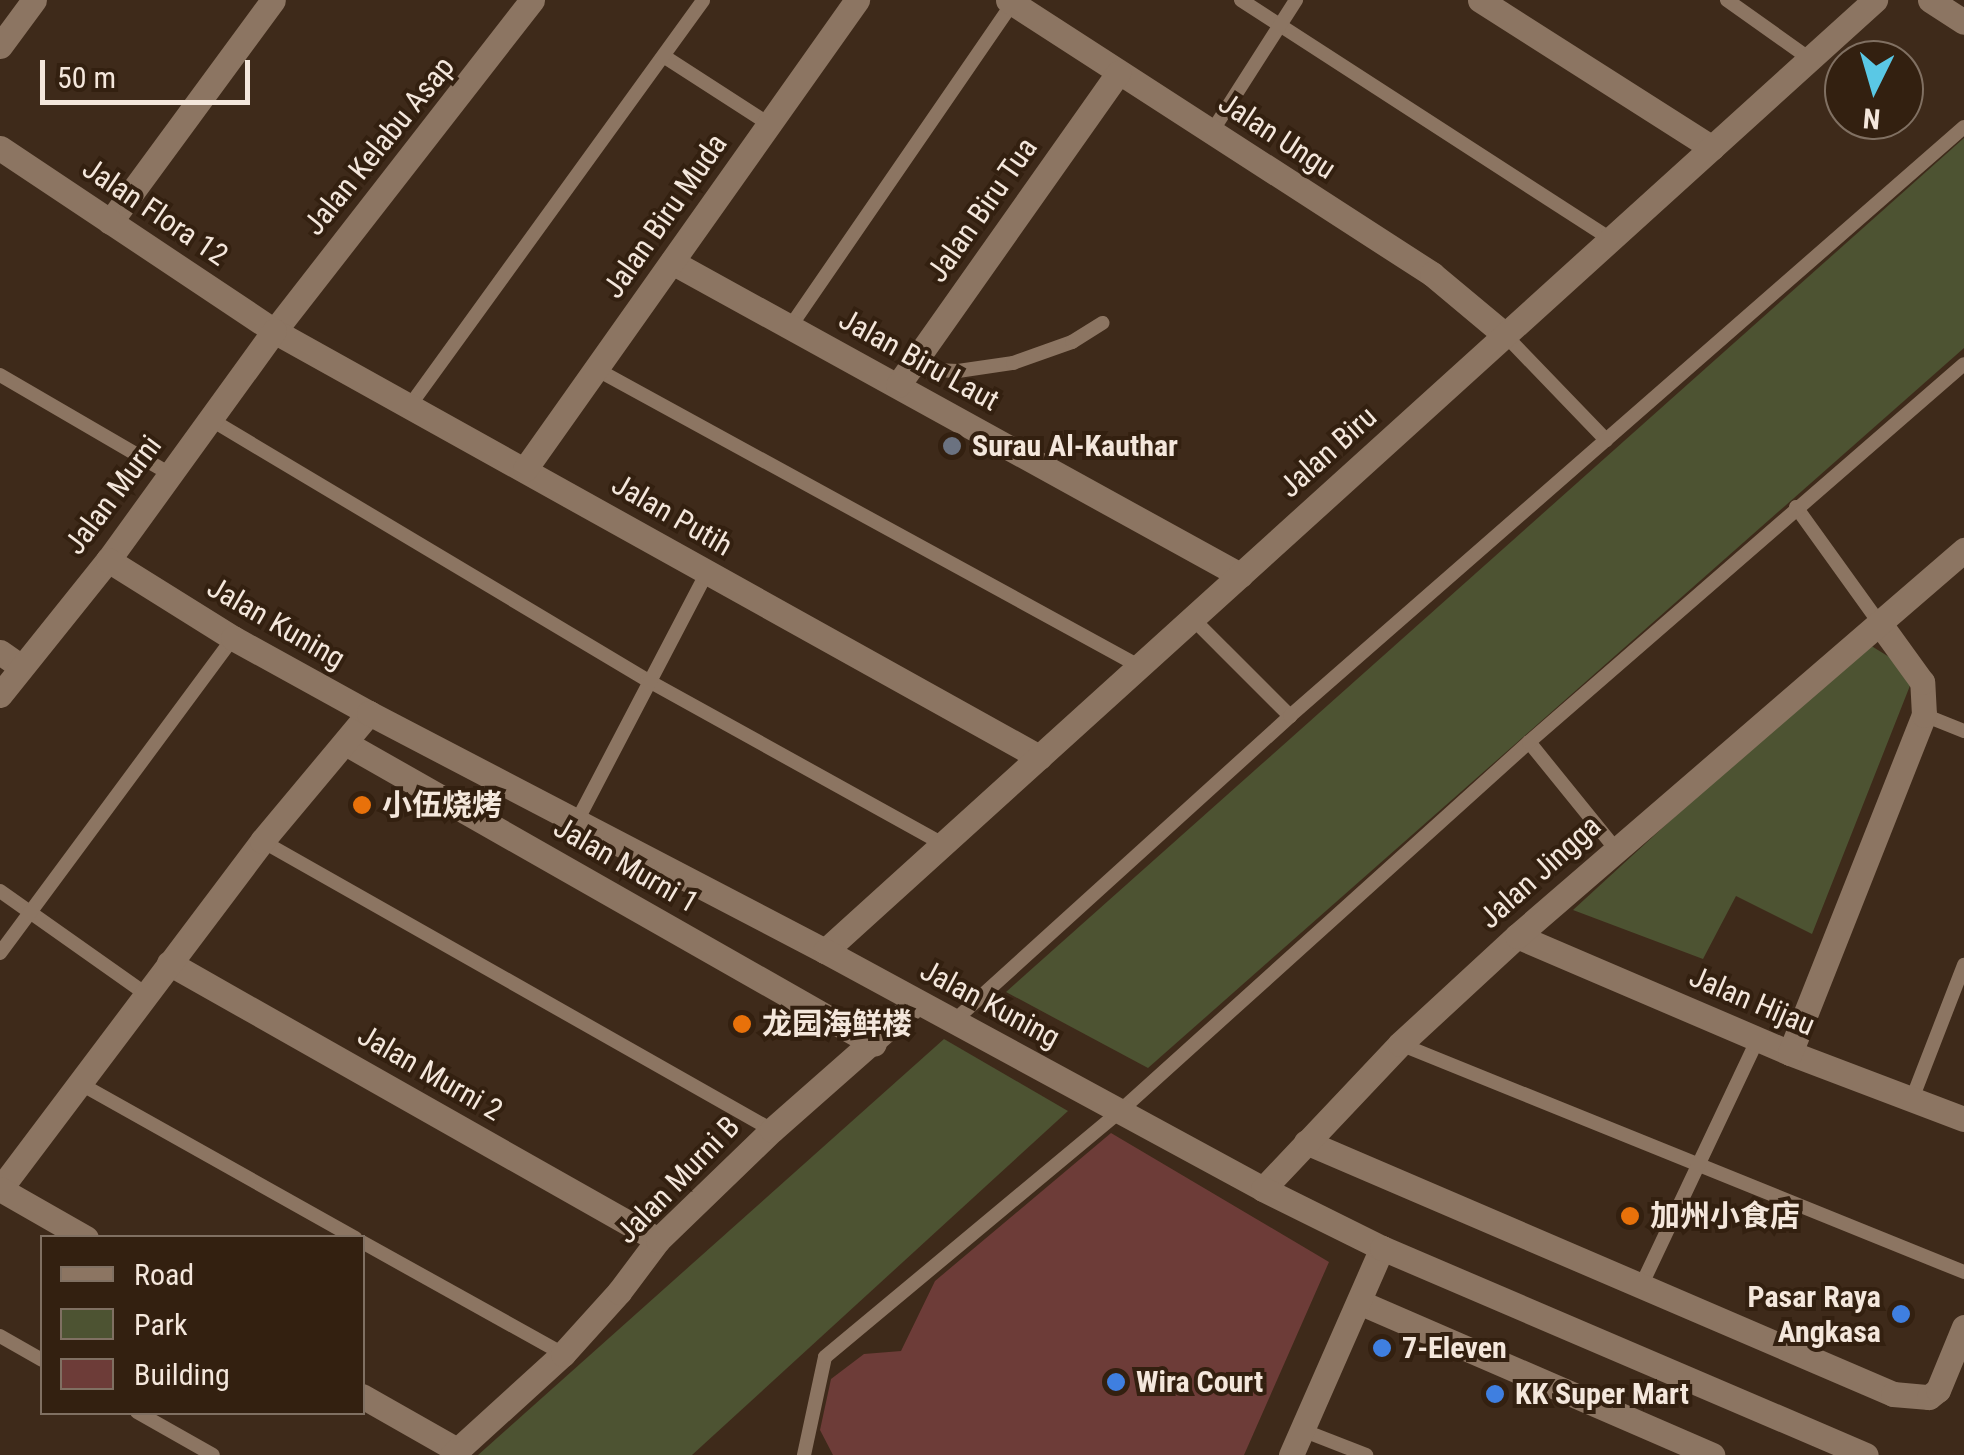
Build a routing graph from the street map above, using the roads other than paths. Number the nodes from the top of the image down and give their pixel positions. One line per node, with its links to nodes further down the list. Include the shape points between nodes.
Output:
1 (34, 0): 15 (street)
2 (273, 0): 24 (street)
3 (532, 0): 29 (street, Jalan Kelabu Asap)
4 (703, 0): 16 (lane)
5 (858, 0): 19 (street, Jalan Biru Muda)
6 (1242, 0): 14 (lane)
7 (1296, 0): 14 (lane)
8 (1480, 0): 23 (street)
9 (1726, 0): 17 (lane)
10 (1875, 0): 17 (street, Jalan Biru)
11 (1930, 0): 13 (street)
12 (1011, 2): 18 (street, Jalan Ungu); 28 (lane)
13 (1964, 22)
14 (1280, 26): 21 (lane); 25 (lane)
15 (0, 46)
16 (664, 57): 19 (lane); 35 (lane)
17 (1810, 59): 23 (street, Jalan Biru)
18 (1118, 73): 21 (street, Jalan Ungu); 34 (street, Jalan Biru Tua)
19 (769, 124): 26 (street, Jalan Biru Muda)
20 (1964, 127): 37 (lane)
21 (1212, 133): 30 (street, Jalan Ungu, via 1432,274)
22 (0, 148): 24 (street, Jalan Flora 12)
23 (1712, 148): 25 (street, Jalan Biru)
24 (110, 222): 29 (street, Jalan Flora 12)
25 (1611, 239): 30 (street, Jalan Biru)
26 (672, 262): 28 (street, Jalan Biru Laut); 32 (street, Jalan Biru Muda)
27 (1102, 324): 34 (lane, via 1013,363)
28 (790, 327): 34 (street, Jalan Biru Laut)
29 (274, 330): 35 (street, Jalan Putih); 36 (street, Jalan Murni)
30 (1505, 335): 37 (lane); 44 (street, Jalan Biru)
31 (1964, 364): 40 (lane)
32 (596, 369): 38 (street, Jalan Biru Muda); 49 (lane)
33 (0, 374): 39 (lane)
34 (904, 377): 44 (street, Jalan Biru Laut)
35 (411, 404): 38 (street, Jalan Putih)
36 (210, 419): 39 (street, Jalan Murni); 50 (lane)
37 (1606, 440): 54 (lane)
38 (524, 468): 43 (street, Jalan Putih)
39 (170, 474): 42 (street, Jalan Murni)
40 (1796, 507): 46 (lane); 56 (lane)
41 (1964, 550): 46 (street, Jalan Jingga)
42 (108, 560): 47 (street, Jalan Kuning); 48 (street, Jalan Murni)
43 (707, 572): 50 (lane); 58 (street, Jalan Putih)
44 (1240, 575): 45 (street, Jalan Biru)
45 (1192, 618): 49 (street, Jalan Biru); 54 (lane)
46 (1880, 624): 53 (street, via 1922,682); 62 (street, Jalan Jingga)
47 (233, 638): 52 (street, Jalan Kuning); 64 (lane)
48 (10, 659): 51 (street, Jalan Murni)
49 (1139, 666): 58 (street, Jalan Biru)
50 (647, 680): 59 (lane); 61 (lane)
51 (0, 695)
52 (369, 713): 57 (street); 59 (street, Jalan Kuning)
53 (1924, 715): 55 (lane); 76 (street)
54 (1290, 716): 72 (lane)
55 (1964, 731)
56 (1530, 742): 62 (lane); 79 (lane)
57 (347, 744): 60 (street); 74 (street, Jalan Murni 1)
58 (1039, 757): 61 (street, Jalan Biru)
59 (577, 820): 66 (street, Jalan Kuning)
60 (262, 840): 68 (street); 81 (lane)
61 (942, 844): 66 (street, Jalan Biru)
62 (1614, 847): 65 (street, Jalan Jingga)
63 (0, 891): 64 (lane)
64 (29, 912): 67 (lane); 70 (lane)
65 (1517, 936): 73 (street, Jalan Hijau); 75 (street, Jalan Jingga)
66 (825, 951): 71 (street, Jalan Kuning)
67 (0, 952)
68 (169, 963): 70 (street); 88 (street, Jalan Murni 2)
69 (1964, 965): 78 (lane)
70 (146, 994): 77 (street)
71 (918, 1002): 72 (street, Jalan Kuning); 74 (street, Jalan Murni B)
72 (954, 1021): 79 (street, Jalan Kuning)
73 (1758, 1039): 76 (street, Jalan Hijau); 83 (lane)
74 (874, 1044): 81 (street, Jalan Murni B)
75 (1400, 1044): 82 (street, Jalan Jingga); 83 (lane)
76 (1790, 1053): 78 (street, Jalan Hijau)
77 (80, 1083): 84 (street); 87 (lane)
78 (1912, 1099): 80 (street, Jalan Hijau)
79 (1119, 1112): 85 (street, Jalan Kuning); 103 (lane, via 824,1356)
80 (1964, 1119)
81 (772, 1130): 88 (street, Jalan Murni B)
82 (1306, 1142): 85 (street, Jalan Jingga); 92 (street)
83 (1698, 1165): 91 (lane); 92 (lane)
84 (0, 1189): 86 (street)
85 (1263, 1190): 90 (street, Jalan Kuning)
86 (81, 1235)
87 (350, 1235)
88 (658, 1240): 96 (street, Jalan Murni B)
89 (365, 1244): 96 (lane)
90 (1382, 1248): 93 (street); 107 (street, Jalan Kuning)
91 (1964, 1272)
92 (1642, 1284): 94 (street, via 1858,1380 1915,1398 1938,1390)
93 (1358, 1302): 100 (street); 106 (street)
94 (1964, 1327)
95 (0, 1336): 97 (lane)
96 (563, 1354): 101 (street, Jalan Murni B)
97 (40, 1359)
98 (365, 1398): 101 (street)
99 (142, 1415): 102 (lane)
100 (1302, 1430): 104 (street); 105 (lane)
101 (455, 1452)
102 (213, 1455)
103 (804, 1455)
104 (1291, 1455)
105 (1366, 1455)
106 (1712, 1455)
107 (1866, 1455)

